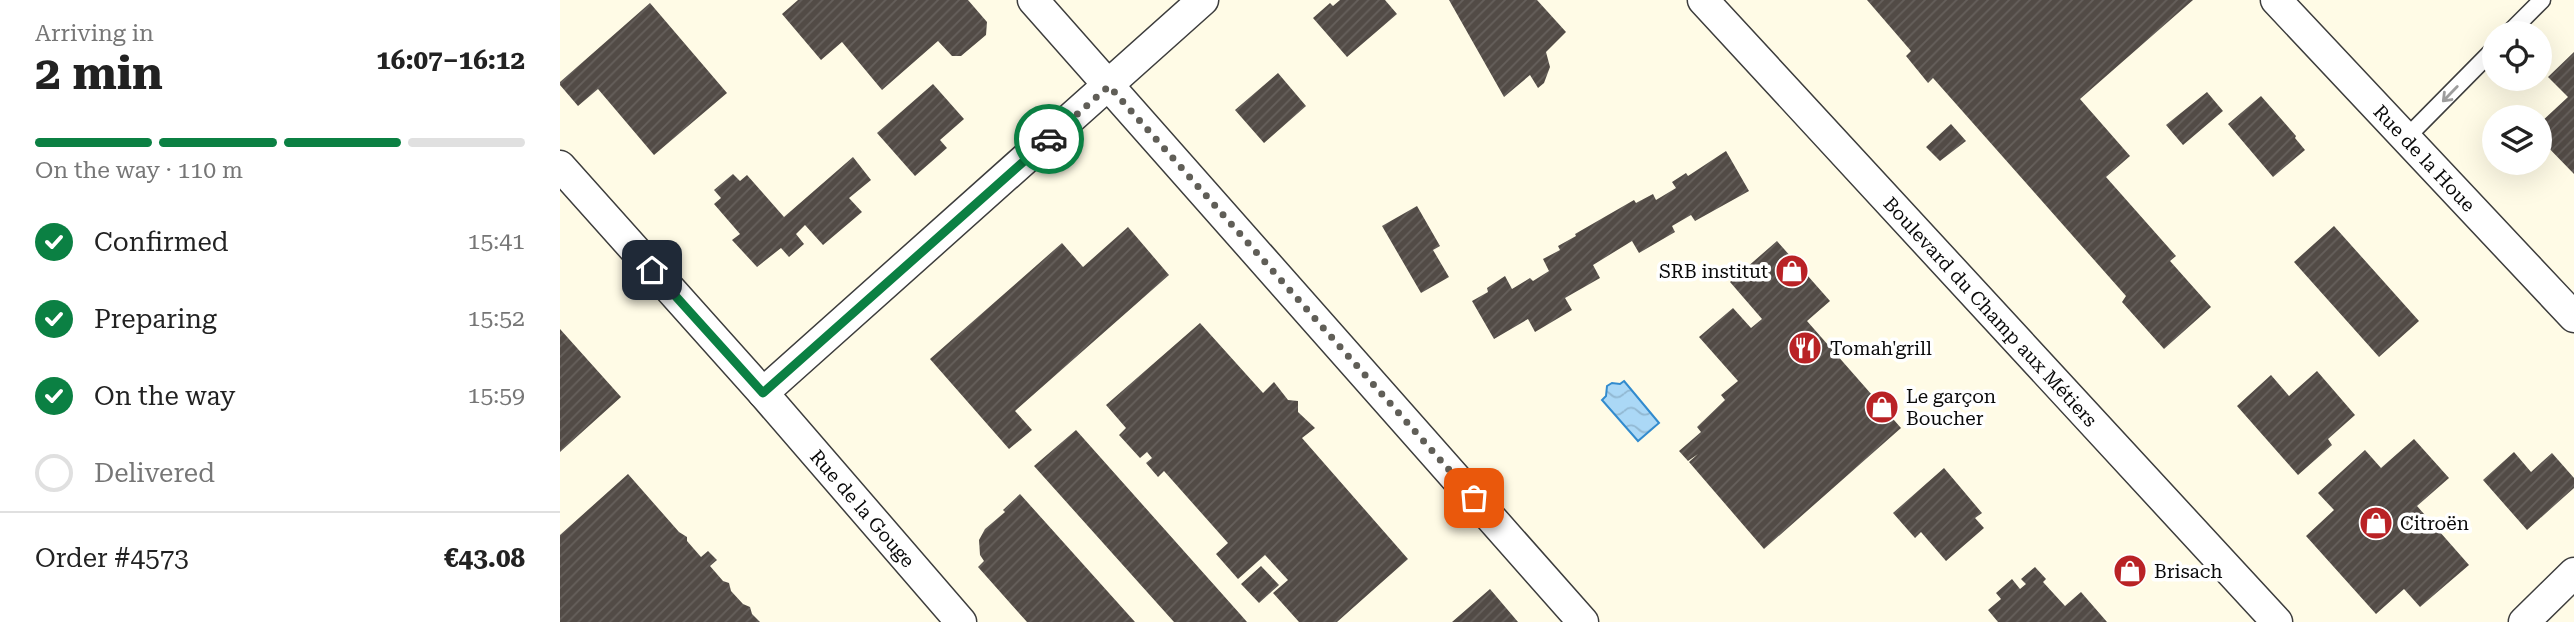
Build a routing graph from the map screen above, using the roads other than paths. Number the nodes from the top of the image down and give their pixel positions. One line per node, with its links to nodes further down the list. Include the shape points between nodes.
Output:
1 (1033, 0): 8 (street)
2 (1203, 0): 8 (street)
3 (1703, 0): 16 (street, Boulevard du Champ aux Métiers)
4 (2276, 0): 9 (street, Rue de la Houe)
5 (2542, 0): 6 (lane)
6 (2521, 21)
7 (2482, 61): 9 (lane, one-way to 9)
8 (1109, 86): 12 (street); 15 (street)
9 (2406, 138): 11 (street, Rue de la Houe)
10 (560, 166): 12 (street, Rue de la Gouge)
11 (2574, 317)
12 (763, 393): 14 (street, Rue de la Gouge)
13 (2574, 573): 17 (street)
14 (961, 622)
15 (1583, 622)
16 (2277, 622)
17 (2524, 622)

